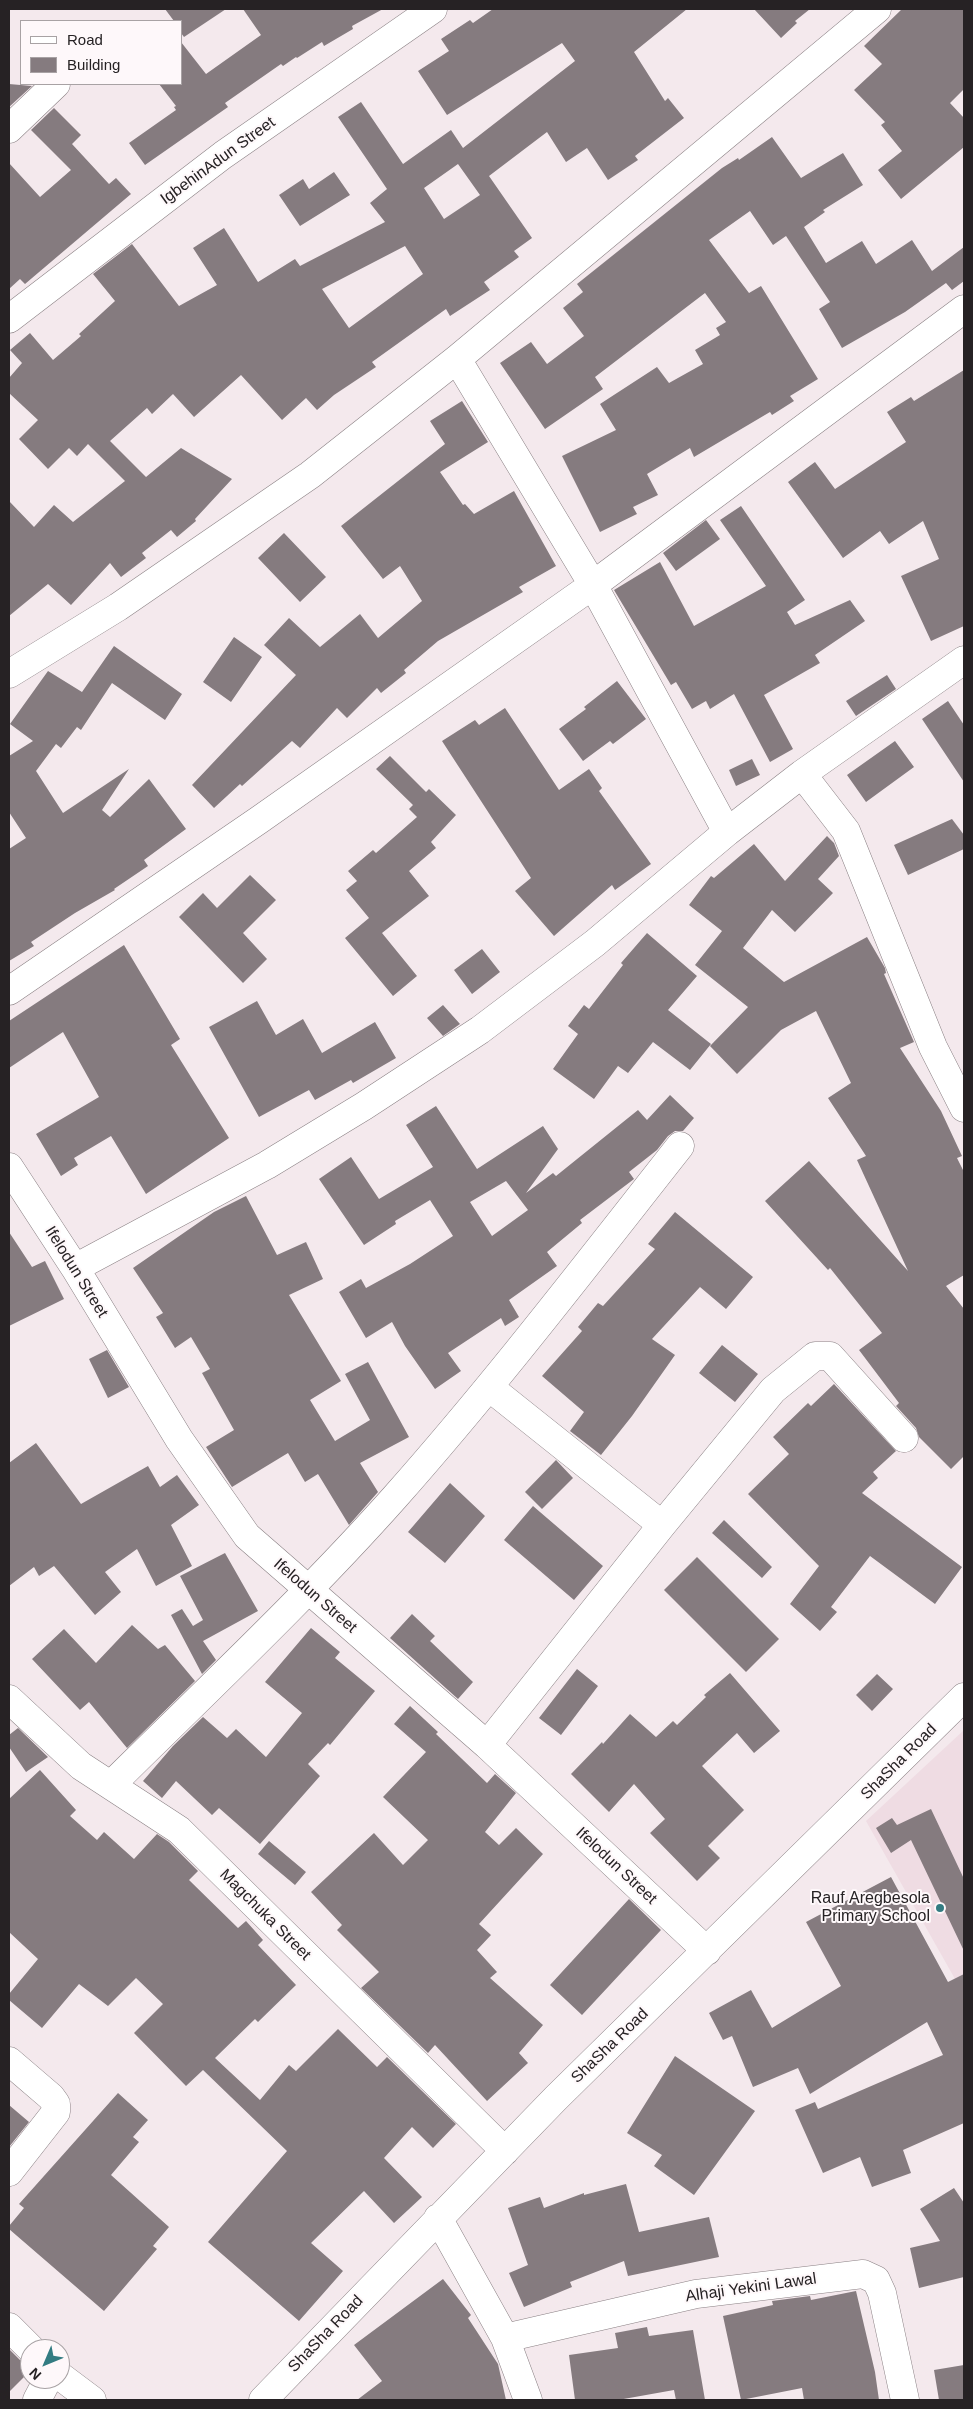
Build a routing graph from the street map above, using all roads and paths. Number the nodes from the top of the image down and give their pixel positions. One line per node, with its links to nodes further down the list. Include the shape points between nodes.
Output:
1 (433, 9): 6 (street, IgbehinAdun Street, via 223,155)
2 (877, 9): 7 (street)
3 (55, 85): 4 (street)
4 (9, 130)
5 (964, 309): 8 (street)
6 (9, 319)
7 (457, 360): 8 (street); 10 (street, via 310,475 118,607)
8 (593, 585): 12 (street); 13 (street)
9 (964, 660): 11 (street)
10 (9, 674)
11 (802, 774): 12 (street); 14 (street, via 846,831 933,1047)
12 (727, 832): 17 (street, via 595,943 480,1030 267,1165)
13 (9, 991)
14 (964, 1108)
15 (680, 1146): 18 (street)
16 (9, 1167): 17 (street, Ifelodun Street)
17 (75, 1268): 21 (street, Ifelodun Street, via 178,1438 227,1510 247,1536)
18 (489, 1387): 20 (street); 21 (street, via 394,1498)
19 (904, 1438): 20 (street, via 830,1356 815,1356 774,1390)
20 (662, 1525): 24 (street)
21 (307, 1590): 24 (street, Ifelodun Street); 25 (street)
22 (964, 1697): 26 (street, ShaSha Road)
23 (9, 1699): 25 (street, Magchuka Street, via 81,1766)
24 (487, 1745): 26 (street, Ifelodun Street)
25 (111, 1785): 28 (street, Magchuka Street, via 179,1830)
26 (707, 1952): 28 (street, ShaSha Road)
27 (9, 2061): 29 (street, via 51,2097 56,2104 56,2112)
28 (505, 2151): 30 (street, ShaSha Road)
29 (9, 2172)
30 (438, 2218): 32 (street); 36 (street, ShaSha Road)
31 (9, 2327): 33 (street)
32 (505, 2338): 37 (street); 38 (street, Alhaji Yekini Lawal, via 696,2294 863,2274 876,2280 882,2293)
33 (21, 2339)
34 (70, 2384): 35 (street)
35 (92, 2400)
36 (263, 2400)
37 (528, 2400)
38 (905, 2400)

